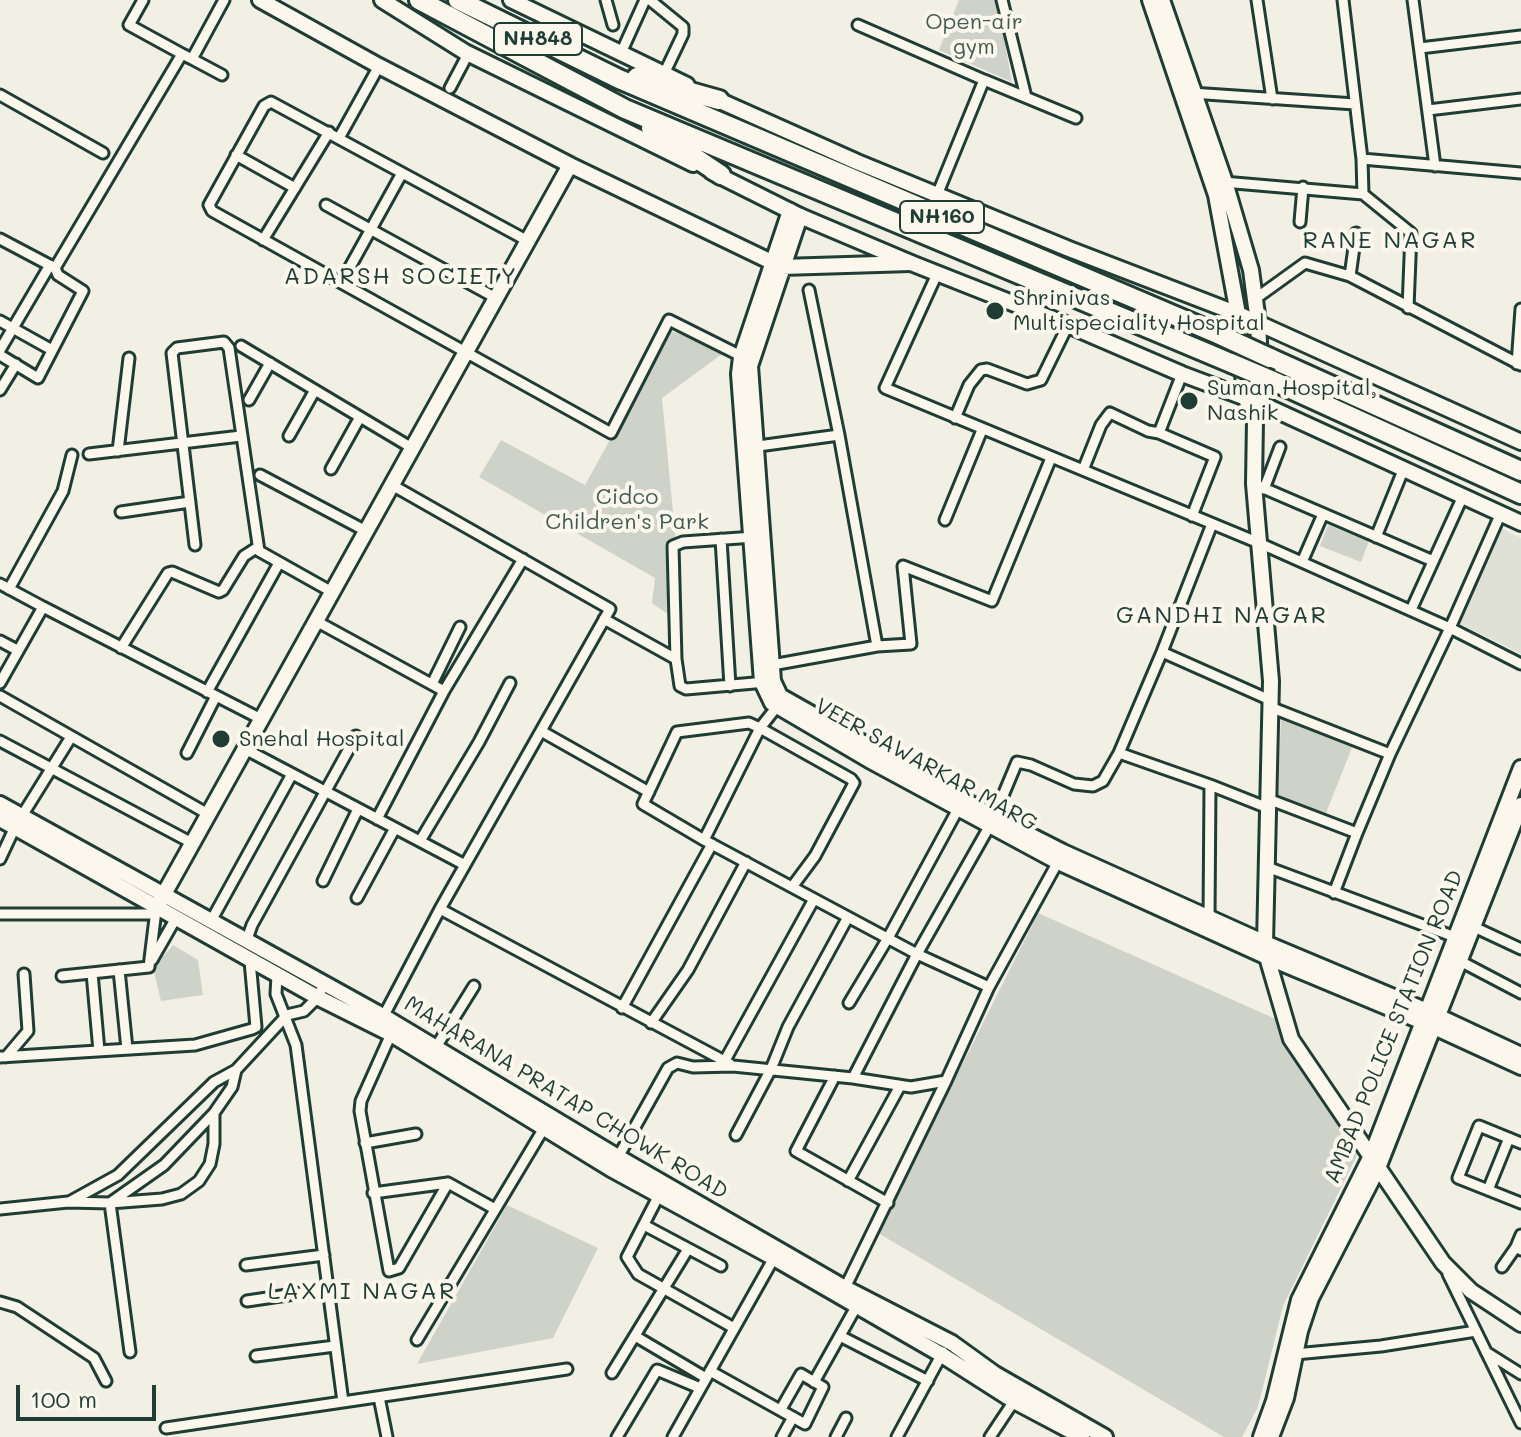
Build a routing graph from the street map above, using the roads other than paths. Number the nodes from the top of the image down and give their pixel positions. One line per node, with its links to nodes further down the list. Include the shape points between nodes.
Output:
1 (143, 0): 22 (street, via 129,25)
2 (224, 0): 22 (street)
3 (260, 0): 23 (street)
4 (382, 0): 21 (street)
5 (419, 0): 15 (highway)
6 (511, 0): 20 (street)
7 (606, 0): 16 (street)
8 (648, 0): 20 (street); 25 (street, via 683,27)
9 (1002, 0): 31 (street)
10 (1150, 0): 29 (street)
11 (1162, 0): 29 (street)
12 (1343, 0): 36 (street)
13 (1413, 0): 19 (street)
14 (1257, 3): 33 (street)
15 (456, 6): 24 (highway, NH848); 37 (highway, NH848)
16 (613, 25)
17 (858, 25): 27 (street)
18 (1521, 36): 19 (street)
19 (1420, 48): 38 (street)
20 (621, 53): 25 (street)
21 (468, 54): 28 (street); 48 (street)
22 (187, 56): 26 (street); 65 (street)
23 (379, 66): 40 (street); 44 (street)
24 (610, 74): 32 (highway, NH848); 35 (highway)
25 (664, 74): 35 (street)
26 (222, 75)
27 (984, 80): 31 (street); 54 (street)
28 (450, 88)
29 (1189, 93): 33 (street); 49 (street)
30 (0, 95): 41 (street)
31 (1026, 97): 39 (street)
32 (663, 98): 114 (highway, NH160, bridge, via 1220,335)
33 (1272, 99): 36 (street)
34 (1521, 99): 38 (street)
35 (719, 100): 54 (street)
36 (1355, 104): 43 (street)
37 (625, 109): 48 (highway); 50 (highway, NH848)
38 (1428, 110): 45 (street)
39 (1076, 118)
40 (334, 135): 42 (street, via 271,102); 46 (street); 52 (street)
41 (103, 153)
42 (236, 155): 52 (street); 61 (street, via 210,208)
43 (1362, 159): 45 (street); 53 (street)
44 (570, 165): 62 (street); 64 (street)
45 (1435, 166): 47 (street)
46 (402, 173): 58 (street); 62 (street)
47 (1521, 173)
48 (721, 175): 56 (street)
49 (1219, 182): 51 (street); 71 (street, via 1251,270); 74 (street)
50 (807, 186): 118 (highway, NH160, bridge, via 1231,363)
51 (1303, 187): 53 (street); 57 (street)
52 (295, 188): 61 (street)
53 (1363, 194): 72 (street, via 1411,233)
54 (937, 195): 74 (street)
55 (326, 205): 58 (street)
56 (795, 213): 63 (street); 64 (street, VEER SAWARKAR MARG)
57 (1300, 222)
58 (371, 229): 67 (street); 70 (street)
59 (1356, 233): 68 (street)
60 (0, 239): 65 (street)
61 (263, 240): 82 (street)
62 (528, 241): 70 (street)
63 (911, 263): 64 (street); 66 (street)
64 (778, 265): 83 (street, VEER SAWARKAR MARG); 104 (street, VEER SAWARKAR MARG, via 750,362)
65 (53, 267): 78 (street); 80 (street, via 83,291)
66 (937, 274): 77 (street); 95 (street, via 885,388)
67 (345, 276)
68 (1350, 276): 71 (street, via 1305,263); 72 (street)
69 (809, 290): 99 (street)
70 (496, 298): 82 (street)
71 (1255, 299): 76 (street)
72 (1408, 308): 87 (street)
73 (1521, 309): 87 (street)
74 (1238, 314): 76 (street); 91 (street)
75 (0, 321): 78 (street)
76 (1258, 322): 93 (street); 102 (street)
77 (1068, 325): 88 (street); 95 (street, via 1041,380 1027,384 981,370)
78 (14, 329): 80 (street); 81 (street)
79 (241, 346): 85 (street)
80 (52, 350): 86 (street, via 38,378)
81 (0, 352): 86 (street)
82 (466, 352): 83 (street, via 611,433 669,320); 106 (street)
83 (741, 356): 104 (street, VEER SAWARKAR MARG)
84 (129, 358): 107 (street)
85 (270, 363): 90 (street); 92 (street)
86 (16, 364): 89 (street)
87 (1519, 364)
88 (1182, 374): 91 (street); 98 (street)
89 (0, 390)
90 (315, 390): 94 (street); 101 (street)
91 (1245, 397): 93 (street); 96 (street)
92 (249, 400)
93 (1262, 404): 96 (street); 111 (street)
94 (360, 417): 106 (street); 112 (street)
95 (955, 418): 97 (street)
96 (1255, 420): 117 (street)
97 (982, 430): 110 (street); 125 (street)
98 (1159, 433): 113 (street, via 1110,413); 124 (street, via 1215,457)
99 (839, 435): 104 (street); 148 (street)
100 (241, 436): 103 (street); 103 (street, via 229,348 221,342 172,353); 134 (street)
101 (289, 436)
102 (1521, 442)
103 (183, 443): 107 (street); 120 (street)
104 (750, 447): 129 (street, VEER SAWARKAR MARG)
105 (1280, 447): 117 (street)
106 (412, 448): 116 (street)
107 (118, 451): 108 (street)
108 (89, 454)
109 (72, 455): 139 (street, via 63,491)
110 (1051, 458): 113 (street); 148 (street, via 992,601 903,566 911,644)
111 (1404, 468): 119 (street); 130 (street)
112 (331, 469)
113 (1083, 470): 124 (street)
114 (1521, 471)
115 (260, 475): 128 (street)
116 (392, 485): 128 (street); 135 (street)
117 (1259, 487): 123 (street); 132 (street)
118 (1521, 494)
119 (1463, 496): 122 (street); 136 (street)
120 (190, 502): 121 (street); 133 (street)
121 (121, 512)
122 (1501, 513): 126 (street); 146 (street)
123 (1323, 514): 130 (street); 137 (street)
124 (1192, 516): 127 (street)
125 (945, 520)
126 (1521, 523)
127 (1212, 524): 132 (street); 151 (street)
128 (366, 531): 140 (street)
129 (757, 537): 131 (street); 154 (street, VEER SAWARKAR MARG); 155 (street, VEER SAWARKAR MARG)
130 (1376, 537): 136 (street)
131 (721, 539): 152 (street, via 672,548); 159 (street)
132 (1259, 543): 137 (street); 164 (street)
133 (195, 545)
134 (258, 547): 138 (street); 149 (street, via 244,556 219,592 168,573)
135 (523, 559): 143 (street, via 610,609); 160 (street)
136 (1433, 561): 142 (street)
137 (1302, 562): 142 (street)
138 (279, 563): 140 (street); 161 (street)
139 (4, 586): 141 (street)
140 (332, 592): 144 (street)
141 (43, 607): 149 (street); 150 (street)
142 (1411, 610): 146 (street)
143 (604, 619): 152 (street); 167 (street)
144 (316, 621): 158 (street); 165 (street)
145 (460, 627): 158 (street)
146 (1450, 628): 153 (street); 174 (street)
147 (0, 641): 150 (street)
148 (877, 646): 154 (street)
149 (121, 648): 161 (street)
150 (17, 650): 156 (street)
151 (1162, 652): 164 (street); 173 (street)
152 (676, 659): 159 (street, via 680,686 686,689)
153 (1521, 664)
154 (772, 665): 155 (street, VEER SAWARKAR MARG)
155 (768, 682): 159 (street); 163 (street, VEER SAWARKAR MARG)
156 (0, 683)
157 (510, 683): 193 (street)
158 (432, 684): 160 (street)
159 (730, 686)
160 (444, 691): 188 (street)
161 (212, 694): 165 (street); 172 (street)
162 (0, 696): 169 (street)
163 (780, 704): 166 (street); 185 (street, VEER SAWARKAR MARG); 190 (street, VEER SAWARKAR MARG)
164 (1270, 704): 174 (street); 181 (street)
165 (261, 719): 171 (street)
166 (760, 728): 180 (street, via 749,723 677,732); 194 (street); 202 (street, via 854,783)
167 (541, 731): 180 (street); 199 (street)
168 (356, 736): 179 (street)
169 (71, 737): 175 (street); 186 (street)
170 (0, 741): 175 (street)
171 (245, 749): 177 (street); 186 (street)
172 (187, 753)
173 (1119, 753): 178 (street); 190 (street, via 1103,781 1093,786 1017,762)
174 (1390, 754): 192 (street)
175 (52, 768): 189 (street); 195 (street)
176 (1521, 768): 214 (street, AMBAD POLICE STATION ROAD)
177 (292, 774): 179 (street); 212 (street)
178 (1210, 785): 181 (street); 211 (street)
179 (326, 792): 184 (street); 216 (street)
180 (649, 792): 194 (street, via 643,804)
181 (1268, 803): 192 (street); 200 (street)
182 (0, 804): 189 (street, MAHARANA PRATAP CHOWK ROAD)
183 (1521, 805): 213 (street, AMBAD POLICE STATION ROAD)
184 (358, 809): 188 (street); 201 (street)
185 (958, 809): 190 (street, VEER SAWARKAR MARG); 215 (street)
186 (208, 814): 195 (street)
187 (0, 819): 189 (street, MAHARANA PRATAP CHOWK ROAD)
188 (377, 819): 191 (street)
189 (18, 822): 197 (street); 206 (street, MAHARANA PRATAP CHOWK ROAD)
190 (992, 822): 196 (street, VEER SAWARKAR MARG); 219 (street)
191 (395, 828): 193 (street); 204 (street)
192 (1357, 833): 203 (street)
193 (420, 841): 199 (street)
194 (708, 842): 198 (street); 234 (street)
195 (192, 843): 206 (street)
196 (1060, 857): 211 (street, VEER SAWARKAR MARG); 218 (street, VEER SAWARKAR MARG); 230 (street)
197 (0, 859)
198 (746, 862): 202 (street); 237 (street, via 688,970)
199 (465, 865): 207 (street)
200 (1267, 867): 203 (street); 218 (street)
201 (323, 881)
202 (792, 887): 205 (street)
203 (1334, 893): 214 (street)
204 (357, 898)
205 (814, 899): 209 (street); 244 (street)
206 (159, 905): 208 (street); 210 (street, MAHARANA PRATAP CHOWK ROAD); 212 (street, MAHARANA PRATAP CHOWK ROAD); 222 (street)
207 (440, 909): 234 (street); 238 (street)
208 (0, 914)
209 (848, 917): 215 (street); 246 (street)
210 (176, 918): 220 (street, MAHARANA PRATAP CHOWK ROAD); 222 (street)
211 (1209, 918): 218 (street, VEER SAWARKAR MARG)
212 (211, 921): 216 (street, MAHARANA PRATAP CHOWK ROAD)
213 (1474, 927): 217 (street); 221 (street, AMBAD POLICE STATION ROAD)
214 (1455, 937): 236 (street, AMBAD POLICE STATION ROAD)
215 (888, 938): 219 (street); 233 (street)
216 (247, 939): 228 (street, MAHARANA PRATAP CHOWK ROAD)
217 (1521, 949)
218 (1266, 950): 236 (street, VEER SAWARKAR MARG); 259 (street, via 1291,1039)
219 (917, 954): 230 (street); 249 (street)
220 (250, 961): 226 (street, MAHARANA PRATAP CHOWK ROAD); 240 (street, via 256,1027 195,1045)
221 (1460, 961): 231 (street); 236 (street, AMBAD POLICE STATION ROAD)
222 (149, 967): 223 (street)
223 (119, 970): 224 (street); 240 (street)
224 (92, 973): 227 (street); 241 (street)
225 (24, 974): 243 (street, via 28,1031)
226 (277, 975): 232 (street, MAHARANA PRATAP CHOWK ROAD); 235 (street, via 276,994)
227 (62, 976)
228 (326, 983): 232 (street); 238 (street, MAHARANA PRATAP CHOWK ROAD)
229 (474, 986): 239 (street)
230 (989, 987): 250 (street)
231 (1521, 993)
232 (317, 997): 235 (street, via 304,1011); 238 (street, MAHARANA PRATAP CHOWK ROAD)
233 (849, 1003)
234 (622, 1008): 237 (street)
235 (287, 1015): 247 (street); 277 (street, via 295,1037)
236 (1431, 1019): 242 (street, VEER SAWARKAR MARG); 245 (street, VEER SAWARKAR MARG); 259 (street, AMBAD POLICE STATION ROAD)
237 (651, 1023): 244 (street)
238 (384, 1026): 239 (street, MAHARANA PRATAP CHOWK ROAD); 253 (street, MAHARANA PRATAP CHOWK ROAD); 257 (street, via 361,1101)
239 (436, 1047): 253 (street, MAHARANA PRATAP CHOWK ROAD)
240 (127, 1049): 241 (street)
241 (99, 1051): 243 (street)
242 (1521, 1055)
243 (3, 1057)
244 (727, 1065): 246 (street); 260 (street, via 677,1063 668,1068)
245 (1521, 1067)
246 (771, 1069): 248 (street); 255 (street)
247 (236, 1070): 252 (street, via 232,1087); 266 (street, via 214,1082 118,1175)
248 (835, 1076): 249 (street); 261 (street, via 796,1151)
249 (853, 1078): 251 (street)
250 (946, 1081): 251 (street); 268 (street)
251 (900, 1086): 261 (street)
252 (214, 1113): 267 (street, via 164,1165); 267 (street, via 210,1164 199,1181 162,1199)
253 (547, 1122): 260 (street, MAHARANA PRATAP CHOWK ROAD); 271 (street)
254 (416, 1134): 257 (street)
255 (736, 1135)
256 (1509, 1138): 258 (street); 263 (street); 263 (street, via 1479,1126 1458,1178)
257 (365, 1143): 264 (street)
258 (1521, 1143)
259 (1374, 1162): 278 (street); 298 (street, AMBAD POLICE STATION ROAD, via 1311,1298); 325 (street, AMBAD POLICE STATION ROAD, via 1299,1300)
260 (614, 1163): 265 (street, MAHARANA PRATAP CHOWK ROAD); 276 (street, MAHARANA PRATAP CHOWK ROAD)
261 (848, 1181): 268 (street)
262 (448, 1183): 264 (street); 264 (street, via 394,1271 387,1268); 271 (street)
263 (1488, 1190): 269 (street)
264 (373, 1193)
265 (659, 1195): 272 (street); 276 (street, MAHARANA PRATAP CHOWK ROAD)
266 (68, 1202): 267 (street); 270 (street)
267 (110, 1203): 296 (street)
268 (888, 1203): 284 (street)
269 (1521, 1203)
270 (0, 1209)
271 (495, 1209): 293 (street)
272 (644, 1225): 274 (street); 283 (street, via 627,1257 638,1274)
273 (1521, 1235): 275 (street)
274 (688, 1249): 280 (street); 283 (street)
275 (1518, 1249): 281 (street)
276 (777, 1254): 284 (street, MAHARANA PRATAP CHOWK ROAD); 289 (street)
277 (324, 1255): 279 (street); 282 (street)
278 (1443, 1263): 288 (street, via 1471,1291); 290 (street)
279 (246, 1265)
280 (721, 1266)
281 (1502, 1267)
282 (328, 1289): 285 (street); 294 (street)
283 (664, 1289): 289 (street); 291 (street)
284 (842, 1293): 287 (street, MAHARANA PRATAP CHOWK ROAD); 295 (street, MAHARANA PRATAP CHOWK ROAD)
285 (247, 1301)
286 (0, 1302): 304 (street, via 17,1307 94,1358)
287 (856, 1307): 292 (street); 295 (street, MAHARANA PRATAP CHOWK ROAD)
288 (1521, 1324)
289 (734, 1328): 302 (street)
290 (1476, 1331): 297 (street); 298 (street)
291 (635, 1336): 301 (street); 302 (street)
292 (840, 1336): 305 (street); 306 (street)
293 (417, 1340)
294 (335, 1346): 299 (street); 310 (street)
295 (945, 1348): 305 (street); 309 (street, MAHARANA PRATAP CHOWK ROAD); 324 (street, MAHARANA PRATAP CHOWK ROAD)
296 (130, 1352)
297 (1486, 1352): 303 (street); 314 (street)
298 (1295, 1354): 326 (street, AMBAD POLICE STATION ROAD)
299 (256, 1356)
300 (567, 1369): 308 (street)
301 (612, 1373)
302 (708, 1374): 307 (street); 311 (street)
303 (1521, 1374)
304 (106, 1381)
305 (928, 1381): 322 (street)
306 (814, 1382): 311 (street, via 801,1374); 312 (street, via 823,1387 805,1424)
307 (700, 1388): 318 (street, via 657,1370); 319 (street)
308 (379, 1397): 310 (street); 317 (street)
309 (1014, 1401): 316 (street, MAHARANA PRATAP CHOWK ROAD); 323 (street)
310 (343, 1402): 315 (street)
311 (781, 1409): 312 (street)
312 (793, 1417): 320 (street)
313 (846, 1418): 321 (street)
314 (1521, 1423)
315 (166, 1428)
316 (1079, 1436)
317 (387, 1437)
318 (617, 1437)
319 (673, 1437)
320 (782, 1437)
321 (836, 1437)
322 (897, 1437)
323 (990, 1437)
324 (1105, 1437)
325 (1261, 1437)
326 (1271, 1437)

